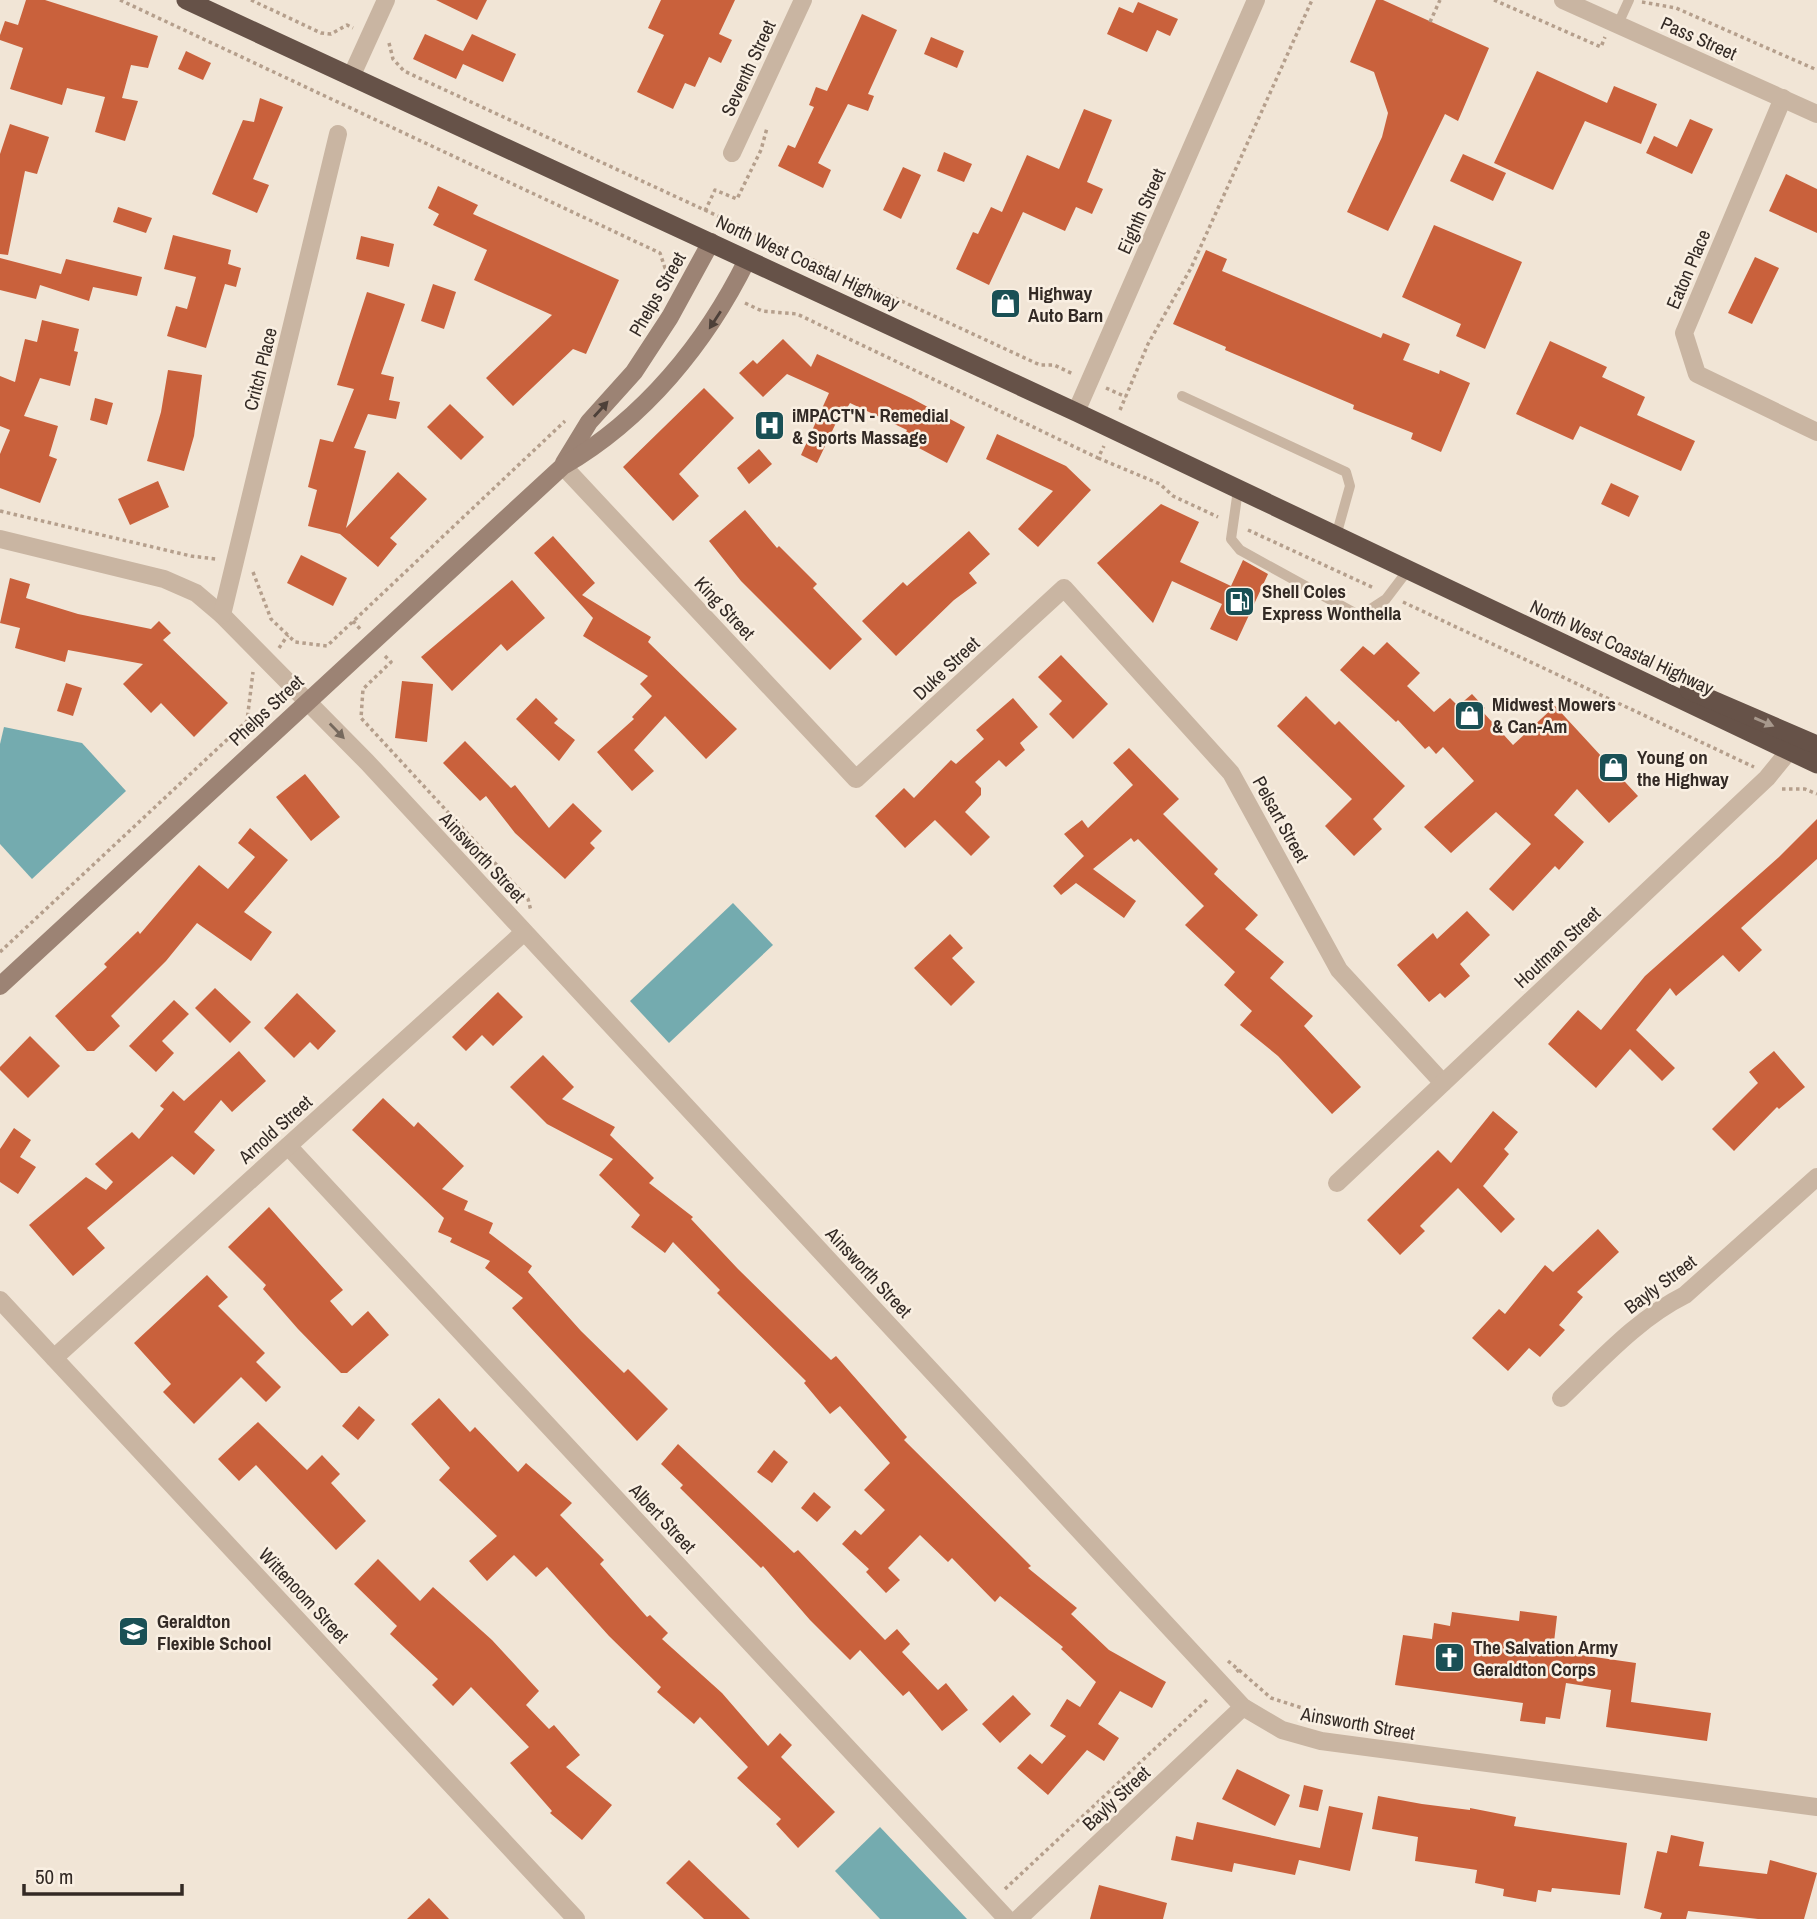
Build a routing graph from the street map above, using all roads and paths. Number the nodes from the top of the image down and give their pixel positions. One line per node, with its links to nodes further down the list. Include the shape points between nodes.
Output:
1 (120, 0): 28 (path, via 660,253)
2 (186, 0): 20 (highway, North West Coastal Highway)
3 (251, 0): 15 (path, via 321,33 331,34)
4 (386, 0): 20 (street)
5 (803, 0): 24 (street, Seventh Street)
6 (1256, 0): 16 (street, Eighth Street)
7 (1267, 0): 16 (street, Eighth Street)
8 (1312, 0): 33 (path, via 1191,268 1148,344)
9 (1440, 0): 14 (path)
10 (1494, 0): 17 (path, via 1601,47)
11 (1563, 0): 17 (street, Pass Street)
12 (1629, 0): 17 (lane)
13 (1637, 0): 19 (path, via 1676,8)
14 (1430, 22)
15 (347, 25)
16 (1244, 27): 34 (street, Eighth Street)
17 (1612, 30): 21 (street, Pass Street)
18 (389, 46): 31 (path, via 404,71 1040,365)
19 (1817, 70)
20 (351, 77): 25 (highway, North West Coastal Highway)
21 (1783, 98): 22 (street, Pass Street); 36 (street, Eaton Place, via 1685,332 1697,374)
22 (1817, 114)
23 (338, 134): 50 (street, Critch Place)
24 (732, 153)
25 (711, 242): 26 (highway, North West Coastal Highway); 37 (main road, Phelps Street, one-way to 25, via 589,422 634,372)
26 (747, 260): 34 (highway, North West Coastal Highway); 37 (main road, Phelps Street, one-way to 37, via 693,352 617,427)
27 (677, 266): 28 (path)
28 (666, 268): 29 (path)
29 (669, 281)
30 (753, 307): 40 (path, via 797,314 1160,484 1173,496)
31 (1054, 365)
32 (1182, 396): 42 (lane, via 1346,472 1350,486)
33 (1126, 397)
34 (1076, 412): 38 (highway, North West Coastal Highway)
35 (571, 416): 51 (path, via 327,646 295,642)
36 (1817, 432)
37 (563, 466): 54 (main road, Phelps Street); 58 (street, King Street)
38 (1238, 490): 42 (highway, North West Coastal Highway); 46 (lane, via 1231,539 1240,551 1360,616 1386,599)
39 (0, 511): 44 (path)
40 (1213, 515)
41 (1245, 528): 47 (path)
42 (1336, 537): 46 (highway, North West Coastal Highway)
43 (0, 539): 50 (street, Ainsworth Street, via 164,579 196,593)
44 (211, 557)
45 (249, 569): 51 (path, via 255,573 271,619)
46 (1408, 570): 55 (highway, North West Coastal Highway)
47 (1364, 583)
48 (1064, 588): 58 (street, Duke Street); 64 (street, Pelsart Street, via 1231,773 1339,970)
49 (1398, 599): 57 (path)
50 (222, 615): 54 (street, Ainsworth Street)
51 (288, 635): 52 (path)
52 (278, 648)
53 (253, 672): 62 (path, via 247,721)
54 (307, 701): 61 (street, Ainsworth Street, one-way to 61); 63 (main road, Phelps Street)
55 (1803, 745): 56 (highway, North West Coastal Highway); 64 (street, Houtman Street)
56 (1817, 764)
57 (1751, 765)
58 (856, 779)
59 (1780, 788): 60 (path)
60 (1817, 794)
61 (523, 933): 65 (street, Arnold Street); 73 (street, Ainsworth Street)
62 (0, 952)
63 (0, 986)
64 (1443, 1083): 67 (street, Houtman Street)
65 (288, 1146): 69 (street, Arnold Street); 78 (street, Albert Street)
66 (1817, 1177): 70 (street, Bayly Street, via 1685,1295 1637,1326)
67 (1337, 1183)
68 (0, 1300): 69 (street, Wittenoom Street)
69 (54, 1358): 77 (street, Wittenoom Street)
70 (1561, 1398)
71 (1239, 1670): 74 (path, via 1271,1698)
72 (1208, 1699): 76 (path)
73 (1243, 1707): 75 (street, Ainsworth Street, via 1282,1730 1321,1741); 79 (street, Bayly Street)
74 (1324, 1715)
75 (1817, 1807)
76 (1006, 1889)
77 (576, 1919)
78 (1007, 1919)
79 (1018, 1919)

